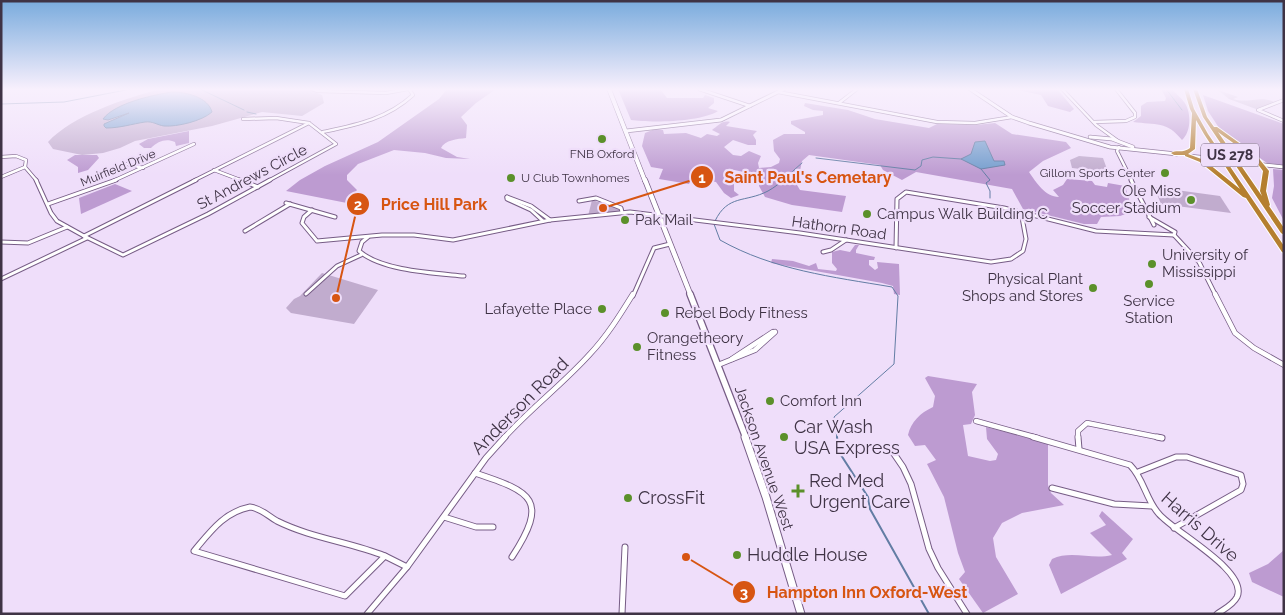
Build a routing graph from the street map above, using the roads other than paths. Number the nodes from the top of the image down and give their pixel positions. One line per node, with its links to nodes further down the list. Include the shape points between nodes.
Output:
1 (1205, 117): 35 (highway, via 1224,137); 51 (highway, US 278)
2 (250, 118): 14 (street)
3 (266, 118): 16 (street)
4 (375, 118): 19 (street)
5 (621, 118): 17 (main road, Jackson Avenue West)
6 (727, 118): 17 (street)
7 (916, 118): 8 (street, via 943,123 981,123)
8 (1008, 118)
9 (1014, 118): 20 (street)
10 (1090, 118): 15 (street)
11 (1133, 118): 15 (street)
12 (1194, 118): 28 (highway)
13 (1197, 118): 43 (highway, US 278)
14 (242, 119)
15 (1094, 122): 18 (street)
16 (309, 124): 19 (street, St Andrews Circle); 39 (street, St Andrews Circle)
17 (625, 129): 48 (main road, Jackson Avenue West)
18 (1102, 131): 21 (street); 22 (street)
19 (323, 132): 41 (street, St Andrews Circle, via 336,144)
20 (1079, 136): 21 (street); 24 (street)
21 (1104, 138): 22 (street); 24 (street, via 1101,140)
22 (1119, 142): 26 (street); 27 (street)
23 (194, 144): 38 (street, Muirfield Drive)
24 (1103, 144): 25 (street)
25 (1108, 146): 26 (street); 32 (street, Hathorn Road)
26 (1119, 147): 27 (street); 32 (street, Hathorn Road, via 1116,151)
27 (1141, 149): 29 (street)
28 (1192, 149): 29 (highway); 33 (highway)
29 (1174, 154): 30 (street)
30 (1187, 155): 33 (highway)
31 (1, 157): 36 (street, via 23,158 27,162)
32 (1121, 159): 50 (street, Hathorn Road)
33 (1203, 159): 35 (street, bridge); 43 (highway)
34 (127, 164): 38 (street)
35 (1262, 165): 37 (street); 51 (highway, via 1266,175 1264,196)
36 (24, 167): 40 (street); 44 (street, via 38,182)
37 (1284, 167)
38 (143, 168): 44 (street, Muirfield Drive)
39 (214, 170): 41 (street); 64 (street, St Andrews Circle)
40 (1, 177)
41 (258, 187): 64 (street, St Andrews Circle, via 128,254 118,254)
42 (579, 201): 46 (street, via 596,198 621,208)
43 (1252, 203): 70 (highway, US 278)
44 (48, 204): 55 (street, via 51,213)
45 (312, 210): 49 (street); 57 (street, via 288,204); 62 (street, via 302,223 317,241)
46 (622, 212): 48 (street, Hathorn Road); 52 (street)
47 (1021, 212): 58 (street, Hathorn Road, via 1096,231); 69 (street, via 1026,246 1011,259 978,261); 69 (street, Hathorn Road, via 906,192 897,199)
48 (659, 215): 65 (street, Hathorn Road); 67 (main road, Jackson Avenue West)
49 (335, 217)
50 (1149, 217): 54 (street); 56 (street, Hathorn Road)
51 (1272, 217): 59 (highway, US 278)
52 (550, 220): 53 (street); 53 (street, via 538,209 507,197 536,213)
53 (543, 221): 62 (street, via 453,240 407,235)
54 (1163, 226): 56 (street, Hathorn Road); 61 (street, via 1174,231)
55 (67, 227): 64 (street); 66 (street, via 28,244)
56 (1153, 227): 58 (street, Hathorn Road); 60 (street, Hathorn Road)
57 (245, 231)
58 (1142, 232): 60 (street, Hathorn Road)
59 (1284, 233)
60 (1159, 234): 63 (street, Hathorn Road)
61 (1174, 235): 63 (street, Hathorn Road); 68 (street)
62 (369, 236): 72 (street, via 359,248)
63 (1166, 236): 68 (street)
64 (86, 237): 74 (street)
65 (846, 240): 69 (street, Hathorn Road); 71 (street)
66 (1, 242)
67 (670, 244): 77 (main road, Jackson Avenue West); 84 (street, Anderson Road, via 653,249 638,288 590,355 524,416)
68 (1182, 244): 78 (street, via 1199,262 1235,333)
69 (896, 248)
70 (1284, 250)
71 (823, 252)
72 (361, 255): 73 (street, via 407,268); 75 (street, via 329,270)
73 (464, 276)
74 (1, 279)
75 (306, 294)
76 (732, 359): 76 (street, via 754,350 775,332 765,335); 77 (street)
77 (718, 365): 96 (main road, Jackson Avenue West, via 764,490)
78 (1284, 365)
79 (976, 420): 82 (street)
80 (1162, 438): 82 (street, via 1093,423 1078,431)
81 (890, 448): 97 (street, via 911,484 929,549)
82 (1079, 449): 83 (street, via 1128,463)
83 (1138, 472): 86 (street, Harris Drive); 89 (street, via 1176,457 1187,457 1241,475 1241,490)
84 (474, 473): 87 (street, Anderson Road); 92 (street, via 517,487 530,501 532,523)
85 (1052, 488): 86 (street, via 1095,500)
86 (1152, 506): 89 (street, Harris Drive)
87 (444, 517): 88 (street, via 476,527); 93 (street, Anderson Road)
88 (493, 527)
89 (1174, 528): 98 (street, Harris Drive, via 1229,568 1238,583 1238,596 1230,608)
90 (625, 547): 95 (street)
91 (386, 555): 91 (street, via 278,522 251,506 223,518 194,550 345,596); 93 (street)
92 (512, 558)
93 (407, 567): 94 (street, Anderson Road)
94 (367, 614)
95 (622, 614)
96 (801, 614)
97 (968, 614)
98 (1217, 614)

